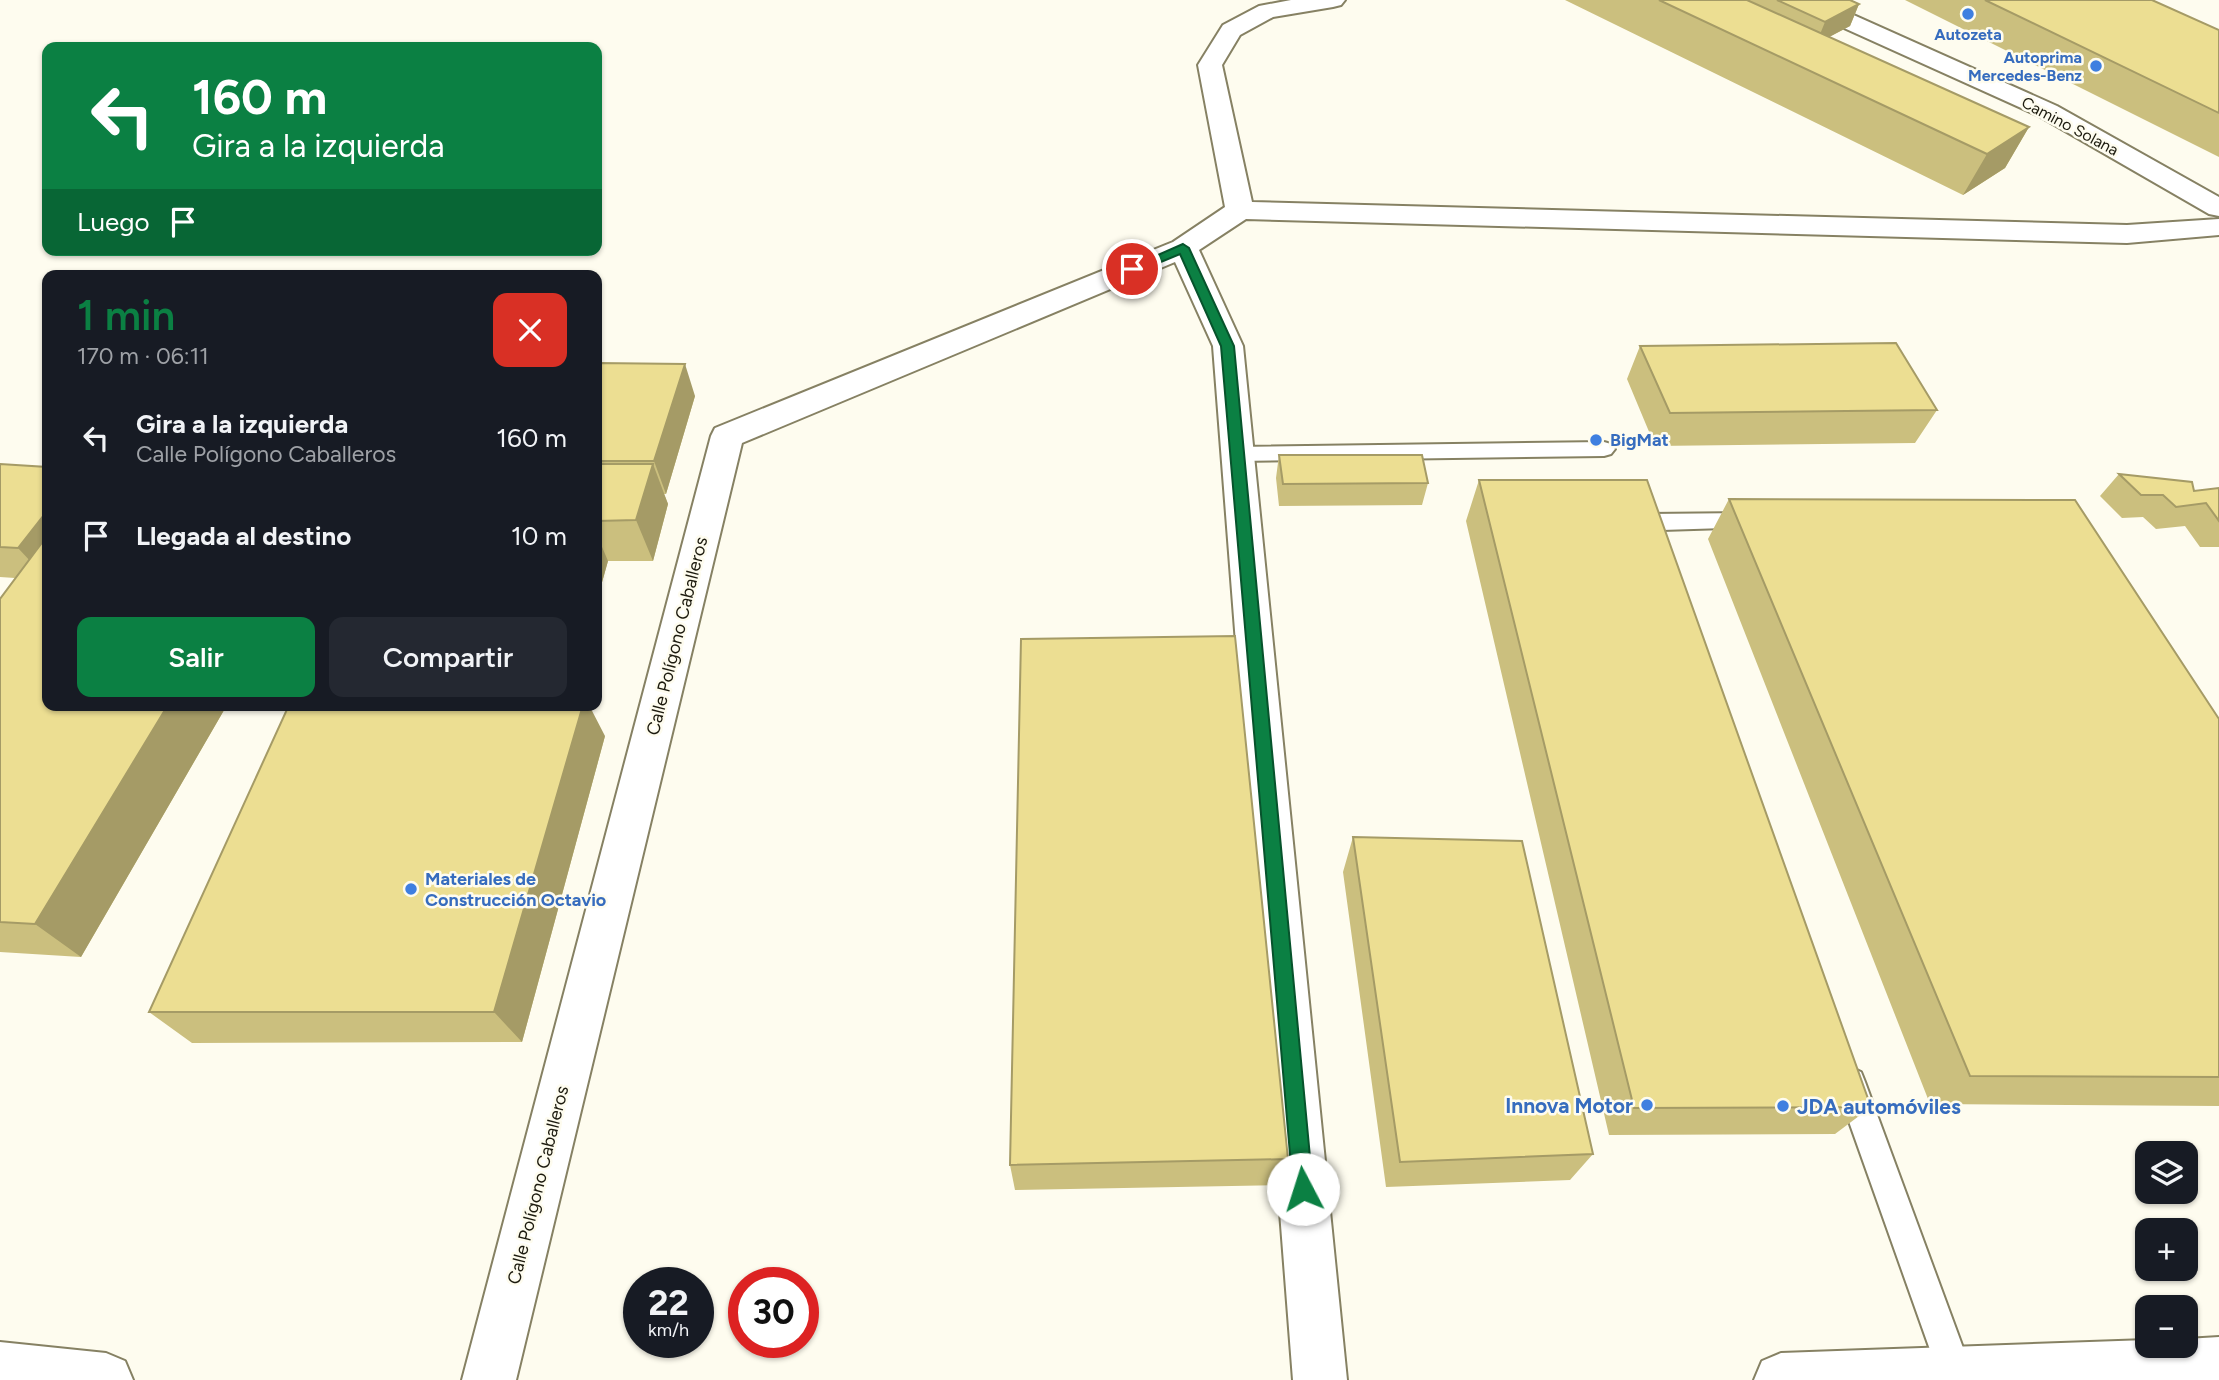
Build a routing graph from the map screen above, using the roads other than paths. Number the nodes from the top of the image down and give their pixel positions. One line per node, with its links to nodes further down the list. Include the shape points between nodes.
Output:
1 (1333, 0): 4 (main road, via 1267,11 1231,30 1210,65)
2 (1801, 0): 3 (main road, Camino Solana, via 2048,111)
3 (2219, 208)
4 (1240, 210): 5 (main road, via 2127,234); 6 (main road, Calle Polígono Caballeros)
5 (2219, 227)
6 (1183, 248): 8 (main road, via 1228,346); 16 (main road, Calle Polígono Caballeros, via 727,436)
7 (1604, 449): 8 (lane)
8 (1237, 453): 17 (main road)
9 (1774, 521): 10 (lane, via 1648,522)
10 (1662, 561)
11 (1842, 1060): 14 (lane)
12 (2219, 1364): 14 (main road)
13 (0, 1369): 15 (main road)
14 (1956, 1375): 18 (main road)
15 (106, 1380)
16 (489, 1380)
17 (1320, 1380)
18 (1781, 1380)

